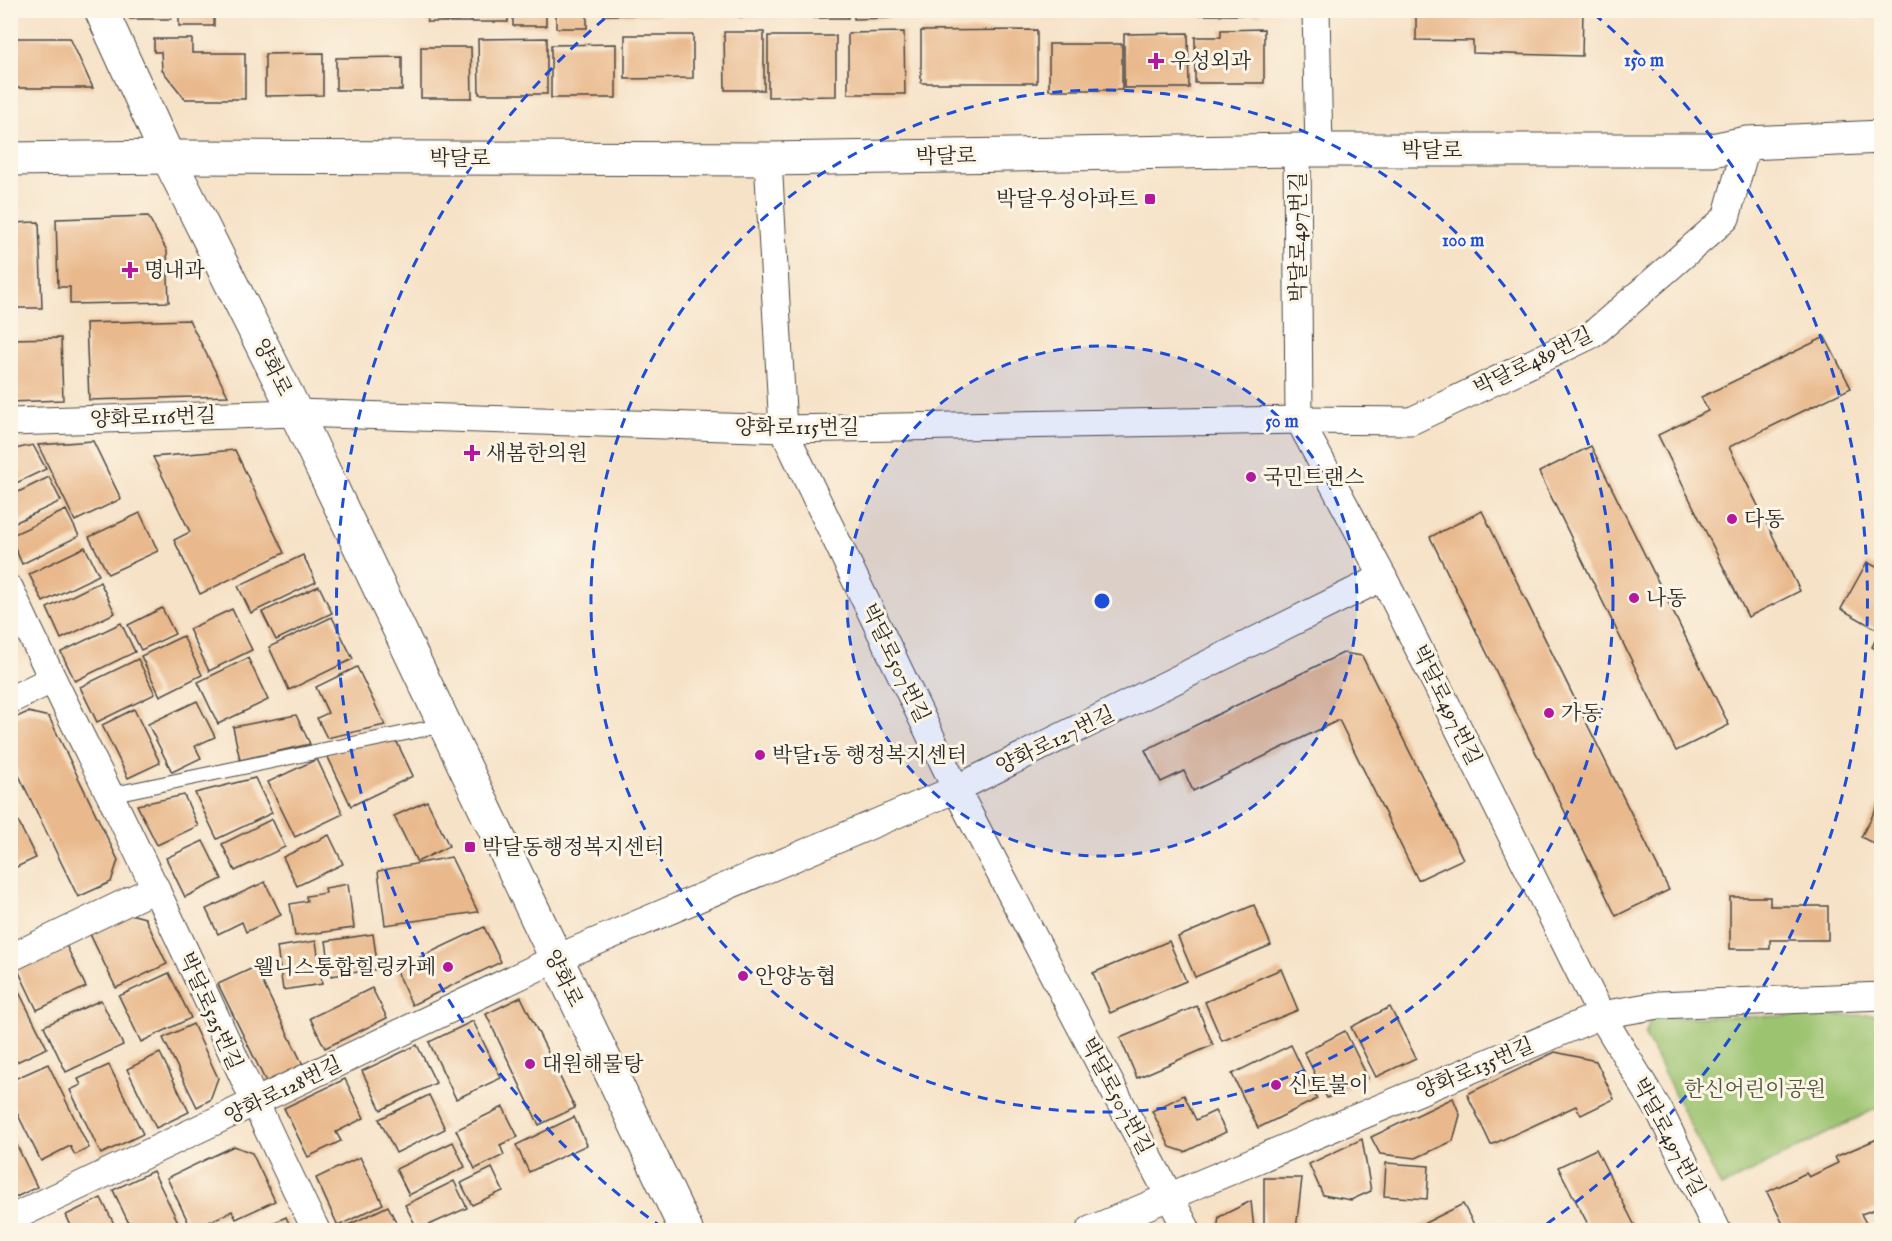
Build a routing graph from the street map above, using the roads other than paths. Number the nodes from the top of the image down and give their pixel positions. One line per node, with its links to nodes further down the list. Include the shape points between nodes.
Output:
1 (101, 10): 6 (street, 양화로)
2 (1316, 10): 5 (street, 박달로497번길)
3 (1881, 137): 4 (street, 박달로)
4 (1748, 144): 5 (street, 박달로, via 1712,150); 10 (street, 박달로489번길, via 1726,218 1593,334 1411,421)
5 (1308, 150): 8 (street, 박달로); 10 (street, 박달로497번길)
6 (168, 156): 7 (street, 박달로); 8 (street, 박달로); 9 (street, 양화로)
7 (10, 159)
8 (768, 159): 12 (street, 박달로507번길)
9 (296, 413): 11 (street, 양화로116번길); 12 (street, 양화로115번길); 17 (street, 양화로)
10 (1299, 420): 12 (street, 양화로115번길); 13 (street, 박달로497번길)
11 (10, 422)
12 (783, 429): 18 (street, 박달로507번길)
13 (1383, 577): 18 (street, 양화로127번길); 24 (street, 박달로497번길)
14 (10, 589): 15 (street, 박달로525번길)
15 (51, 680): 16 (street); 19 (street, 박달로525번길)
16 (10, 700)
17 (444, 725): 19 (lane); 22 (street, 양화로)
18 (957, 789): 22 (street, 양화로127번길); 26 (street, 박달로507번길)
19 (109, 795): 20 (street, 박달로525번길)
20 (156, 888): 21 (street); 25 (street, 박달로525번길)
21 (10, 958)
22 (555, 959): 25 (street, 양화로128번길); 29 (street, 양화로)
23 (1881, 996): 24 (street, 양화로135번길, via 1659,1005)
24 (1601, 1015): 26 (street, 양화로135번길); 32 (street, 박달로497번길, via 1660,1112)
25 (253, 1104): 27 (street, 양화로128번길); 28 (street, 박달로525번길)
26 (1169, 1196): 30 (street, 양화로135번길); 31 (street, 박달로507번길)
27 (10, 1220)
28 (316, 1230)
29 (686, 1230)
30 (1090, 1230)
31 (1186, 1230)
32 (1717, 1230)

